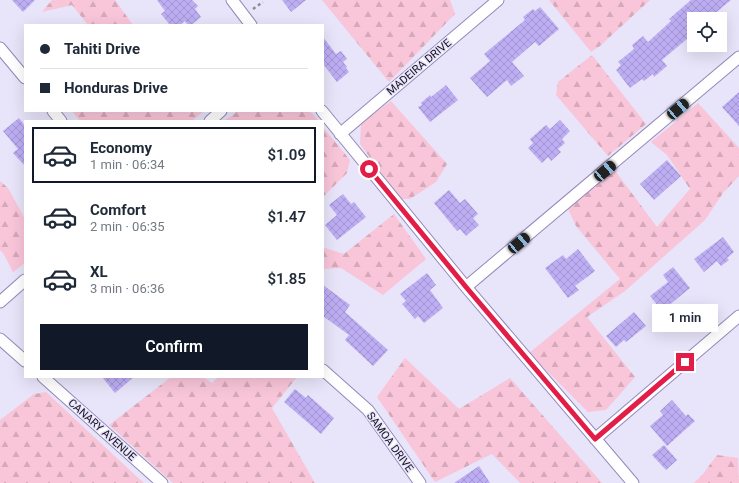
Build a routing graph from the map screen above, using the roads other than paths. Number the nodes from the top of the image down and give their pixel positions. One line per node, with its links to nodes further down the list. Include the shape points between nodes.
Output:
1 (232, 0): 3 (street)
2 (498, 0): 12 (street, MADEIRA DRIVE)
3 (250, 24)
4 (0, 48): 6 (street)
5 (739, 57): 14 (street)
6 (24, 77)
7 (54, 112): 10 (street)
8 (221, 112): 11 (street)
9 (323, 112): 12 (street)
10 (60, 120)
11 (211, 120)
12 (340, 134): 14 (street)
13 (24, 281): 15 (street)
14 (466, 287): 21 (street)
15 (0, 302)
16 (739, 316): 21 (street)
17 (0, 338): 18 (street)
18 (24, 360)
19 (324, 371): 23 (street, SAMOA DRIVE, via 368,410)
20 (44, 378): 22 (street, CANARY AVENUE)
21 (595, 439): 24 (street)
22 (162, 483)
23 (420, 483)
24 (633, 483)

